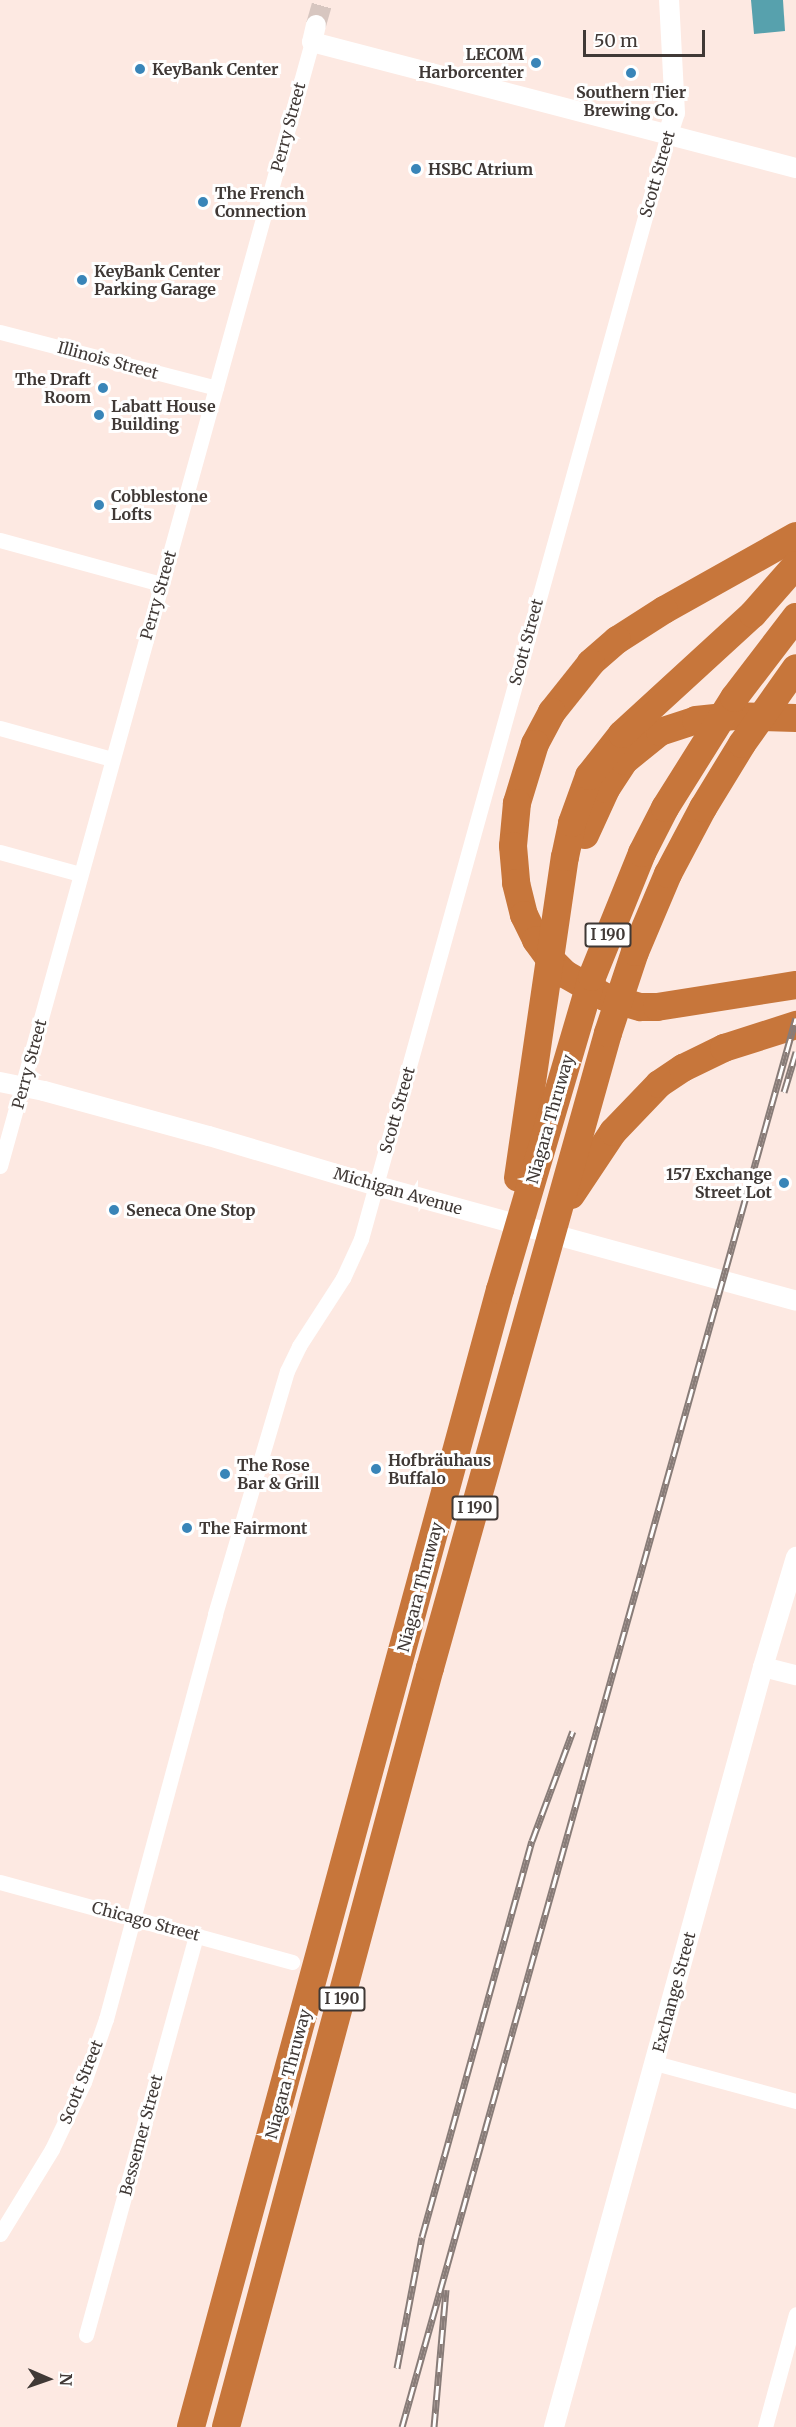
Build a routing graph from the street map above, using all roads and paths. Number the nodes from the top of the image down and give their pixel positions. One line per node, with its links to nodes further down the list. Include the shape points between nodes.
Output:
1 (669, 0): 3 (street, Scott Street, via 675,112)
2 (314, 33): 3 (street, via 633,128); 6 (street, Perry Street)
3 (668, 134): 4 (street); 24 (street, Scott Street)
4 (796, 168)
5 (0, 332): 6 (street, Illinois Street)
6 (216, 388): 10 (street, Perry Street)
7 (796, 536): 19 (highway, via 664,610 617,640 591,663 552,712 536,744 517,802 513,846 516,883 524,915 536,940 566,974 604,997 657,1007)
8 (0, 540): 10 (street)
9 (796, 565): 18 (highway, via 760,606 602,756 572,823)
10 (161, 584): 15 (street, Perry Street)
11 (796, 617): 26 (highway, Niagara Thruway / I 190, via 710,732 642,853 592,977)
12 (796, 668): 25 (highway, Niagara Thruway / I 190, via 742,744 668,874 635,952 608,1033)
13 (796, 718): 18 (highway, via 761,715 696,720 660,732 642,744 624,761 591,819)
14 (0, 728): 15 (street)
15 (112, 759): 17 (street, Perry Street)
16 (0, 852): 17 (street)
17 (80, 874): 22 (street, Perry Street)
18 (554, 938): 26 (highway)
19 (796, 985)
20 (796, 1025): 25 (highway, via 724,1048 658,1084 613,1132)
21 (0, 1082): 22 (street, Michigan Avenue)
22 (23, 1087): 23 (street, Perry Street); 24 (street, Michigan Avenue)
23 (0, 1166)
24 (377, 1186): 27 (street, Michigan Avenue); 32 (street, Scott Street, via 362,1239 287,1371 215,1614)
25 (555, 1220): 41 (highway, Niagara Thruway / I 190)
26 (500, 1290): 40 (highway, Niagara Thruway / I 190)
27 (796, 1301)
28 (796, 1557): 29 (street, Exchange Street)
29 (763, 1667): 30 (street); 35 (street, Exchange Street)
30 (796, 1675)
31 (0, 1882): 32 (street, Chicago Street)
32 (134, 1918): 33 (street, Chicago Street); 37 (street, Scott Street, via 84,2082 52,2149)
33 (196, 1935): 34 (street, Chicago Street); 39 (street, Bessemer Street)
34 (292, 1962)
35 (655, 2063): 36 (street); 42 (street, Exchange Street)
36 (796, 2101)
37 (0, 2234)
38 (796, 2314): 43 (street)
39 (86, 2334)
40 (191, 2427)
41 (226, 2427)
42 (554, 2427)
43 (765, 2427)

